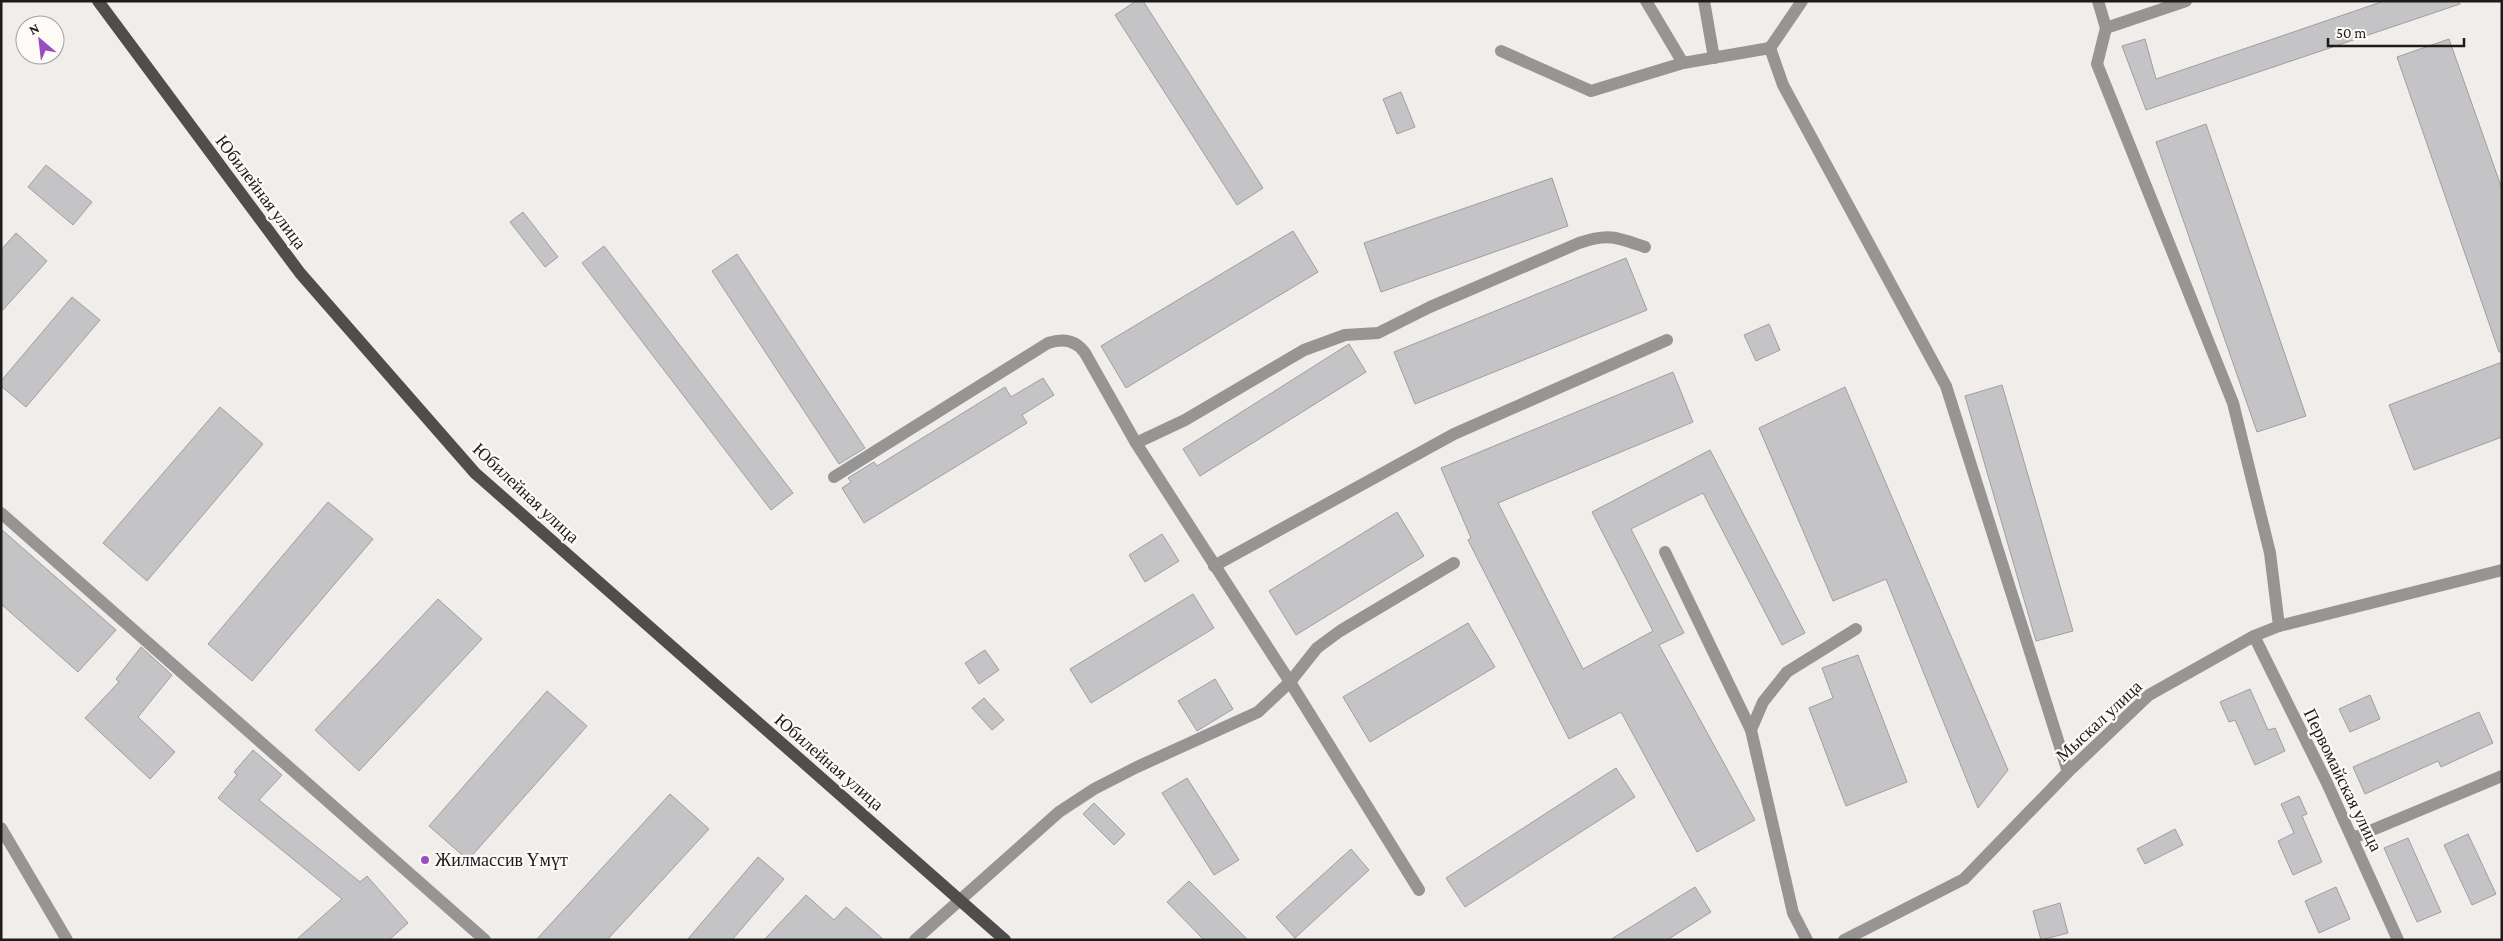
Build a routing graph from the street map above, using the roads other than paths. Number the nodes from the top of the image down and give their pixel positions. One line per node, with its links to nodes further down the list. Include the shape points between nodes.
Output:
1 (98, 1): 31 (main road, Юбилейная улица, via 300,273 475,473)
2 (1646, 1): 11 (street)
3 (1704, 1): 10 (street)
4 (1802, 1): 8 (street)
5 (2098, 1): 7 (street)
6 (2186, 1): 7 (street)
7 (2106, 28): 21 (street, via 2097,64 2233,403 2270,553)
8 (1770, 48): 10 (street); 26 (street, via 1783,85 1946,386)
9 (1501, 51): 11 (street, via 1591,91)
10 (1714, 58): 11 (street)
11 (1683, 62)
12 (1645, 247): 14 (street, via 1611,236 1579,243 1378,333 1345,335 1304,350 1185,420)
13 (1667, 340): 19 (street, via 1454,434)
14 (1136, 442): 15 (street, via 1081,347 1057,340); 19 (street)
15 (834, 477)
16 (1, 513): 33 (street)
17 (1665, 552): 25 (street)
18 (1454, 563): 24 (street, via 1340,631 1317,648)
19 (1214, 566): 24 (street)
20 (2502, 570): 21 (street, Мыскал улица)
21 (2279, 626): 23 (street, Мыскал улица)
22 (1856, 629): 25 (street, via 1787,672 1763,702)
23 (2254, 636): 26 (street, Мыскал улица, via 2149,694); 29 (street, Первомайская улица)
24 (1290, 682): 30 (street); 31 (street, via 1258,712 1094,789 1017,848)
25 (1751, 730): 36 (street, via 1793,913)
26 (2068, 772): 37 (street, Мыскал улица, via 1964,879)
27 (2502, 776): 29 (street)
28 (1, 828): 32 (street)
29 (2353, 838): 38 (street, Первомайская улица)
30 (1419, 890)
31 (960, 901): 34 (street); 35 (main road, Юбилейная улица)
32 (67, 940)
33 (485, 940)
34 (915, 940)
35 (1005, 940)
36 (1807, 940)
37 (1844, 940)
38 (2398, 940)

